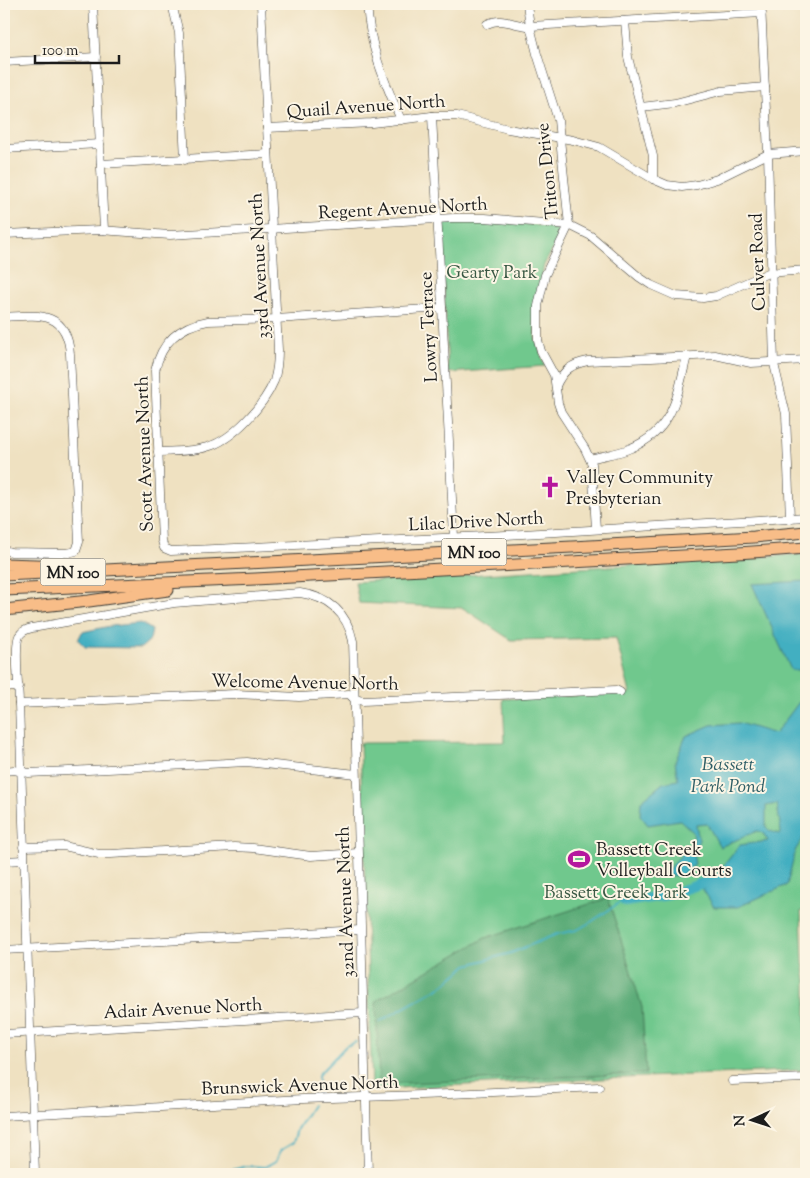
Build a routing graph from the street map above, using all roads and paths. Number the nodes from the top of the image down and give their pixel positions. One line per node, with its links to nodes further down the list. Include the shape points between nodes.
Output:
1 (93, 4): 11 (street)
2 (172, 4): 24 (street, via 179,33)
3 (261, 4): 17 (street, 33rd Avenue North)
4 (367, 4): 16 (street, via 373,50)
5 (527, 4): 10 (street, Triton Drive)
6 (761, 4): 7 (street, Culver Road)
7 (762, 13): 8 (street); 13 (street, Culver Road)
8 (625, 21): 10 (street); 14 (street, via 628,57)
9 (487, 24): 10 (street, via 500,20)
10 (530, 26): 18 (street, Triton Drive)
11 (96, 57): 12 (street); 19 (street)
12 (4, 62)
13 (765, 87): 14 (street, via 721,91 675,103); 23 (street, Culver Road)
14 (642, 107): 26 (street, via 653,156)
15 (432, 116): 16 (street, Quail Avenue North); 18 (street, Quail Avenue North, via 457,116); 27 (street, Lowry Terrace)
16 (401, 120): 17 (street, Quail Avenue North)
17 (267, 128): 22 (street, 33rd Avenue North)
18 (561, 138): 26 (street, Quail Avenue North, via 604,150); 28 (street, Triton Drive)
19 (100, 144): 20 (street); 25 (street)
20 (4, 149)
21 (806, 151): 23 (street, Quail Avenue North)
22 (268, 154): 24 (street); 30 (street, 33rd Avenue North)
23 (768, 154): 26 (street, Quail Avenue North, via 717,179 697,185 674,186); 33 (street, Culver Road)
24 (185, 160): 25 (street)
25 (101, 164): 29 (street)
26 (653, 179)
27 (438, 220): 28 (street, Regent Avenue North, via 485,218); 30 (street, Regent Avenue North); 34 (street, Lowry Terrace)
28 (569, 225): 33 (street, Regent Avenue North, via 591,236 651,285 676,296 716,296); 40 (street, Triton Drive, via 544,275 538,306 538,340)
29 (104, 230): 30 (street, Regent Avenue North, via 170,235); 31 (street, Regent Avenue North)
30 (272, 230): 36 (street, 33rd Avenue North)
31 (4, 234)
32 (806, 270): 33 (street, Regent Avenue North)
33 (772, 272): 39 (street, Culver Road)
34 (442, 308): 36 (street, Scott Avenue North); 47 (street, Lowry Terrace)
35 (4, 317): 50 (street, via 48,317 63,327 66,334 70,354 79,542 76,551 68,553)
36 (276, 319): 41 (street, 33rd Avenue North, via 278,350 274,379 269,392 252,414 213,446); 41 (street, Scott Avenue North, via 197,323 169,341 157,360 155,372)
37 (687, 356): 39 (street, via 715,355 752,363); 40 (street, via 579,362 565,370); 42 (street, via 675,403 662,427 630,449)
38 (806, 360): 39 (street)
39 (774, 362): 44 (street, Culver Road, via 786,414)
40 (556, 386): 42 (street, Triton Drive, via 561,412)
41 (158, 452): 48 (street, Scott Avenue North)
42 (590, 459): 45 (street, Triton Drive)
43 (806, 517): 44 (street, Lilac Drive North)
44 (790, 519): 45 (street, Lilac Drive North)
45 (596, 529): 47 (street, Lilac Drive North)
46 (806, 532): 52 (highway, MN 100, via 582,547)
47 (454, 537): 48 (street, Lilac Drive North, via 171,551)
48 (164, 548)
49 (806, 548): 54 (highway, MN 100)
50 (4, 550)
51 (4, 564): 52 (highway)
52 (142, 569): 53 (highway, MN 100)
53 (4, 575)
54 (255, 579): 55 (highway, MN 100); 56 (highway)
55 (4, 590)
56 (4, 610)
57 (4, 687): 58 (street)
58 (18, 687): 60 (street, 32nd Avenue North, via 18,642 23,632 32,628 174,603 300,593 324,600 344,617 353,641); 61 (street)
59 (620, 692): 60 (street, Welcome Avenue North)
60 (354, 699): 61 (street, Welcome Avenue North, via 349,694 235,694); 64 (street, 32nd Avenue North)
61 (19, 704): 63 (street)
62 (4, 771): 63 (street)
63 (21, 772): 64 (street, via 247,762); 65 (street)
64 (356, 774): 66 (street, 32nd Avenue North)
65 (23, 848): 66 (street, via 64,846 99,854 234,847 311,856); 67 (street)
66 (358, 853): 69 (street, 32nd Avenue North)
67 (24, 860): 68 (street); 70 (street)
68 (4, 861)
69 (360, 930): 70 (street); 72 (street, 32nd Avenue North)
70 (28, 948): 71 (street); 73 (street)
71 (4, 950)
72 (363, 1014): 73 (street, Adair Avenue North); 78 (street, 32nd Avenue North)
73 (30, 1032): 74 (street, Adair Avenue North); 79 (street)
74 (4, 1034)
75 (806, 1078): 76 (street)
76 (732, 1081)
77 (598, 1087): 78 (street, Brunswick Avenue North)
78 (366, 1097): 79 (street, Brunswick Avenue North); 82 (street, 32nd Avenue North)
79 (33, 1114): 80 (street, Brunswick Avenue North); 81 (street)
80 (4, 1116)
81 (34, 1174)
82 (368, 1174)

